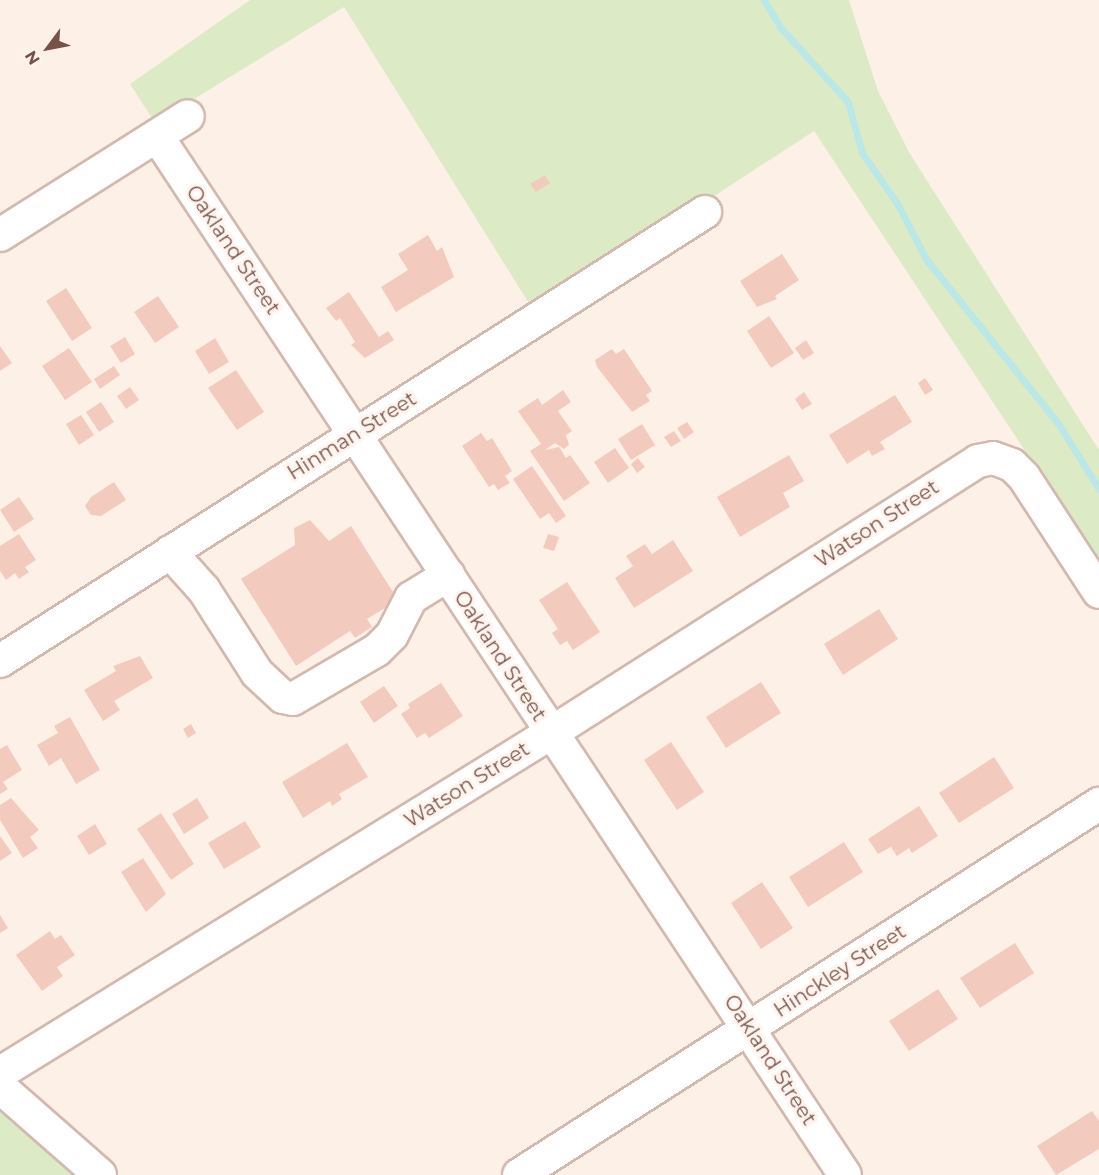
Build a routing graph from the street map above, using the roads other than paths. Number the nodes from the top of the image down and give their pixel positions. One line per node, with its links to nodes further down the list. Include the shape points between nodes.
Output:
1 (188, 116): 2 (street)
2 (157, 136): 4 (street); 5 (street, Oakland Street)
3 (705, 212): 5 (street, Hinman Street)
4 (0, 235)
5 (355, 434): 6 (street, Hinman Street); 7 (street, Oakland Street)
6 (170, 552): 7 (street, via 204,590 257,673 283,697 293,699 377,650 400,623 411,598); 9 (street, Hinman Street)
7 (448, 575): 10 (street, Oakland Street)
8 (1099, 592): 10 (street, Watson Street, via 1024,477 1012,465 993,458 962,470)
9 (0, 661)
10 (551, 733): 12 (street, Oakland Street); 13 (street, Watson Street)
11 (1099, 804): 12 (street, Hinckley Street)
12 (749, 1029): 16 (street, Hinckley Street); 17 (street, Oakland Street)
13 (0, 1073)
14 (0, 1087): 15 (street)
15 (100, 1175)
16 (519, 1175)
17 (845, 1175)

